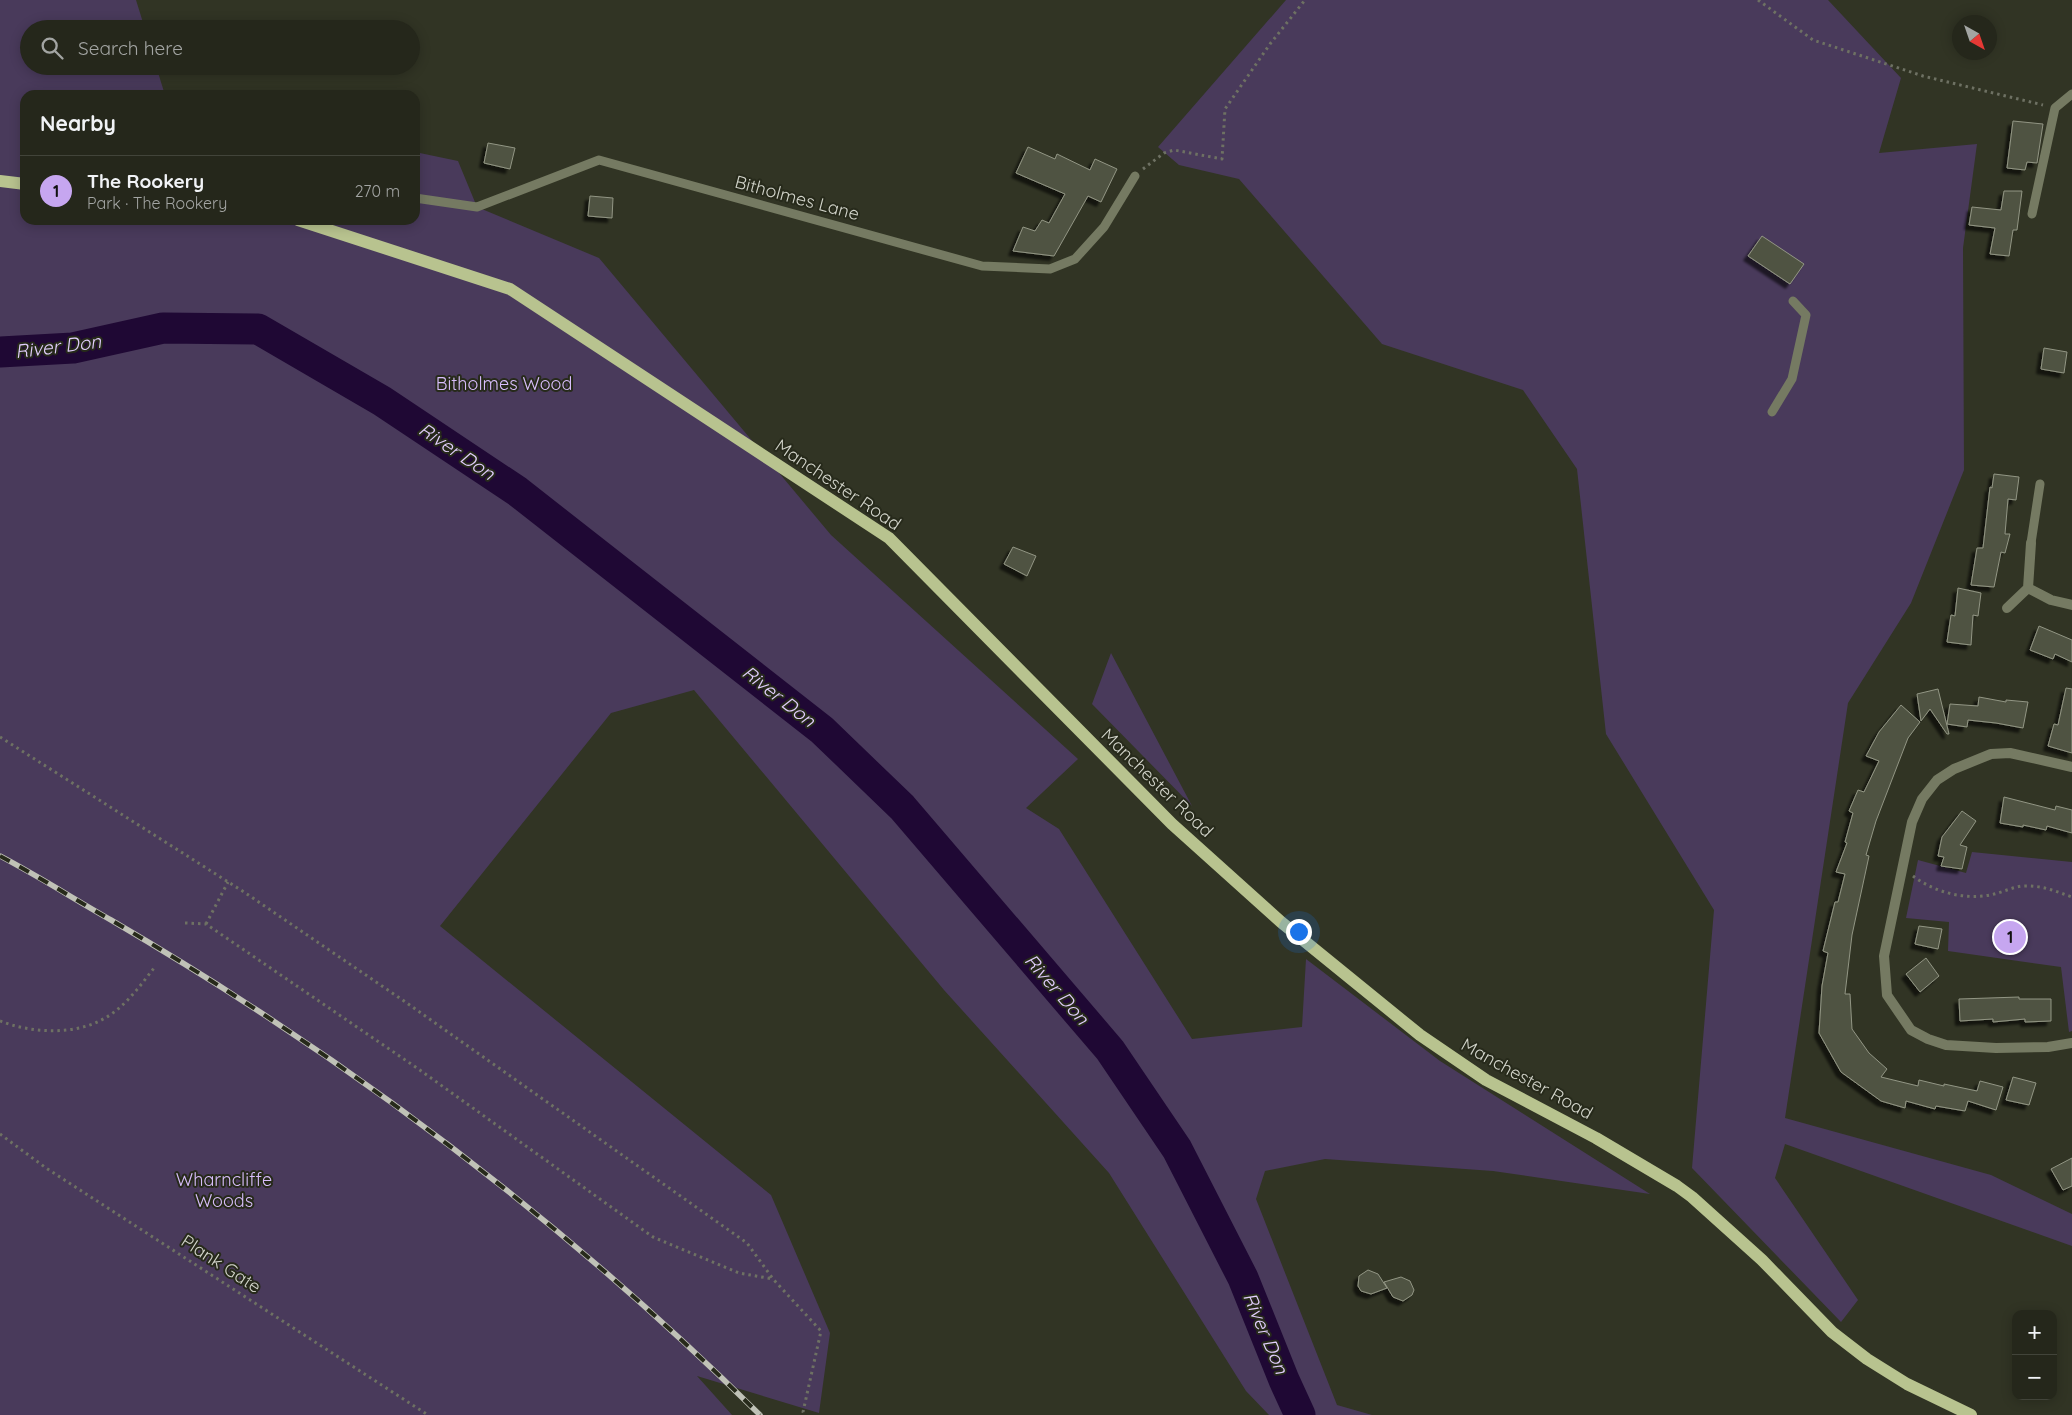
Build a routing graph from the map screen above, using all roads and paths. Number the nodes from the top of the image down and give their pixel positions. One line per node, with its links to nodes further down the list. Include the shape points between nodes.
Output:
1 (1305, 0): 5 (path, via 1225,109 1222,159 1174,150 1164,153)
2 (1758, 0): 4 (path, via 1813,40 1923,76)
3 (2072, 94): 4 (lane)
4 (2055, 108): 9 (lane)
5 (1135, 176): 8 (lane, Bitholmes Lane, via 1104,227 1075,259 1050,269 982,266 599,160 477,207)
6 (0, 181): 7 (main road)
7 (20, 183)
8 (420, 199)
9 (2032, 214)
10 (313, 225): 32 (main road, Manchester Road, via 510,289 889,538 1172,824 1281,922 1412,1029 1486,1080 1596,1138 1677,1186 1762,1260 1846,1343 1907,1384)
11 (1793, 301): 12 (lane, via 1806,314 1792,379)
12 (1772, 412)
13 (2040, 484): 14 (lane)
14 (2031, 543): 15 (street)
15 (2028, 588): 16 (street, via 2051,600); 17 (street)
16 (2072, 605)
17 (2007, 608)
18 (0, 737): 21 (path)
19 (2072, 767): 27 (street, via 2010,753 1991,754 1954,769 1937,780 1922,799 1912,822 1884,956 1887,995 1911,1030 1928,1039 1946,1045 1996,1048)
20 (1909, 874): 22 (path, via 1934,889 1962,896 1989,896 2021,886 2036,886)
21 (228, 882): 24 (path); 29 (path, via 404,1001 747,1243)
22 (2072, 897)
23 (184, 923): 24 (path)
24 (206, 924): 29 (path, via 417,1068 653,1237 740,1272)
25 (154, 968): 26 (path, via 134,994 105,1018 79,1028 39,1032)
26 (0, 1021)
27 (2072, 1043)
28 (0, 1134): 30 (path, Plank Gate, via 46,1168)
29 (773, 1279): 31 (path, via 821,1331 803,1412)
30 (428, 1415)
31 (805, 1415)
32 (1971, 1415)

